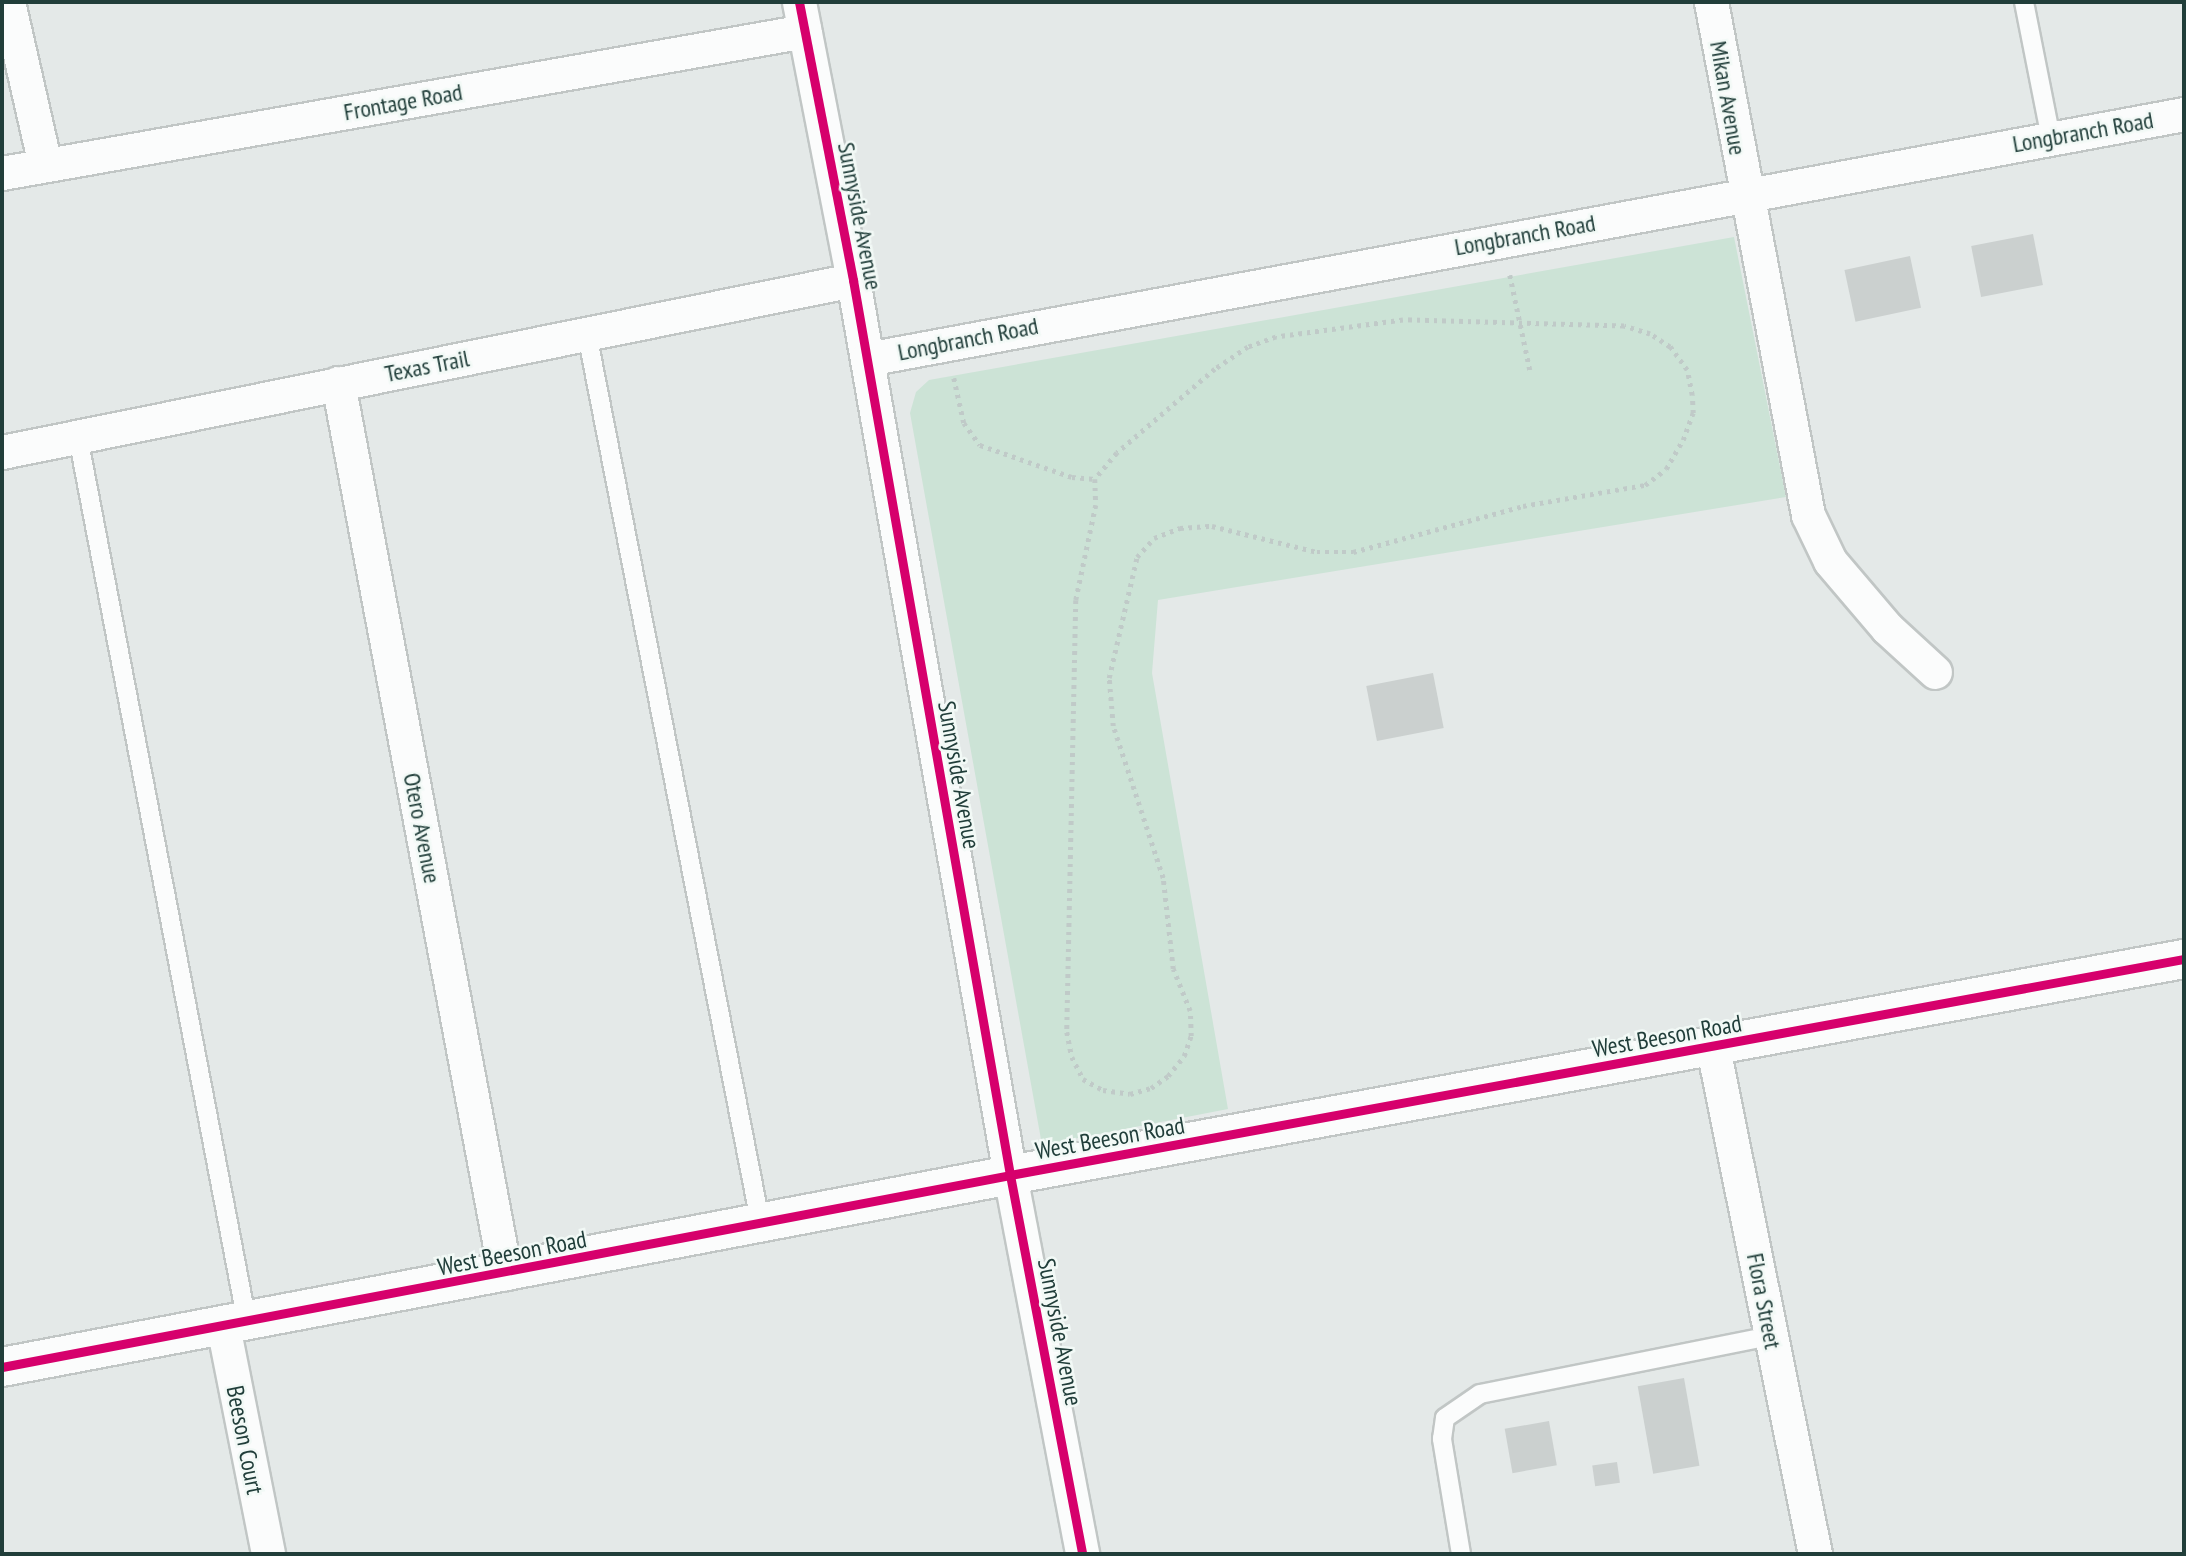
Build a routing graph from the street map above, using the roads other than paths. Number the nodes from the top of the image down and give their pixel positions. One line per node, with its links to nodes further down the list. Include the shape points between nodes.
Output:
1 (8, 2): 7 (street)
2 (1711, 2): 9 (street, Mikan Avenue)
3 (2024, 2): 6 (lane)
4 (802, 16): 7 (street, Frontage Road); 10 (street, Sunnyside Avenue)
5 (2184, 114): 6 (street, Longbranch Road)
6 (2051, 138): 9 (street, Longbranch Road)
7 (45, 165): 8 (street, Frontage Road)
8 (2, 173)
9 (1745, 194): 12 (street, Longbranch Road); 16 (street, Mikan Avenue, via 1808,515 1830,561 1887,628)
10 (853, 280): 11 (street, Texas Trail); 12 (street, Sunnyside Avenue)
11 (587, 334): 13 (street, Texas Trail); 20 (lane)
12 (867, 359): 19 (street, Sunnyside Avenue)
13 (338, 383): 14 (street, Texas Trail); 21 (street, Otero Avenue)
14 (78, 437): 15 (street, Texas Trail); 22 (lane)
15 (2, 452)
16 (1935, 671)
17 (2184, 959): 18 (street, West Beeson Road)
18 (1713, 1048): 19 (street, West Beeson Road); 23 (street, Flora Street)
19 (1010, 1175): 20 (street, West Beeson Road); 26 (street, Sunnyside Avenue)
20 (761, 1226): 21 (street, West Beeson Road)
21 (505, 1273): 22 (street, West Beeson Road)
22 (235, 1324): 24 (street, West Beeson Road); 25 (street, Beeson Court)
23 (1771, 1336): 27 (lane, via 1480,1394 1445,1418 1442,1439); 28 (street, Flora Street)
24 (2, 1367)
25 (268, 1554)
26 (1082, 1554)
27 (1461, 1554)
28 (1815, 1554)

